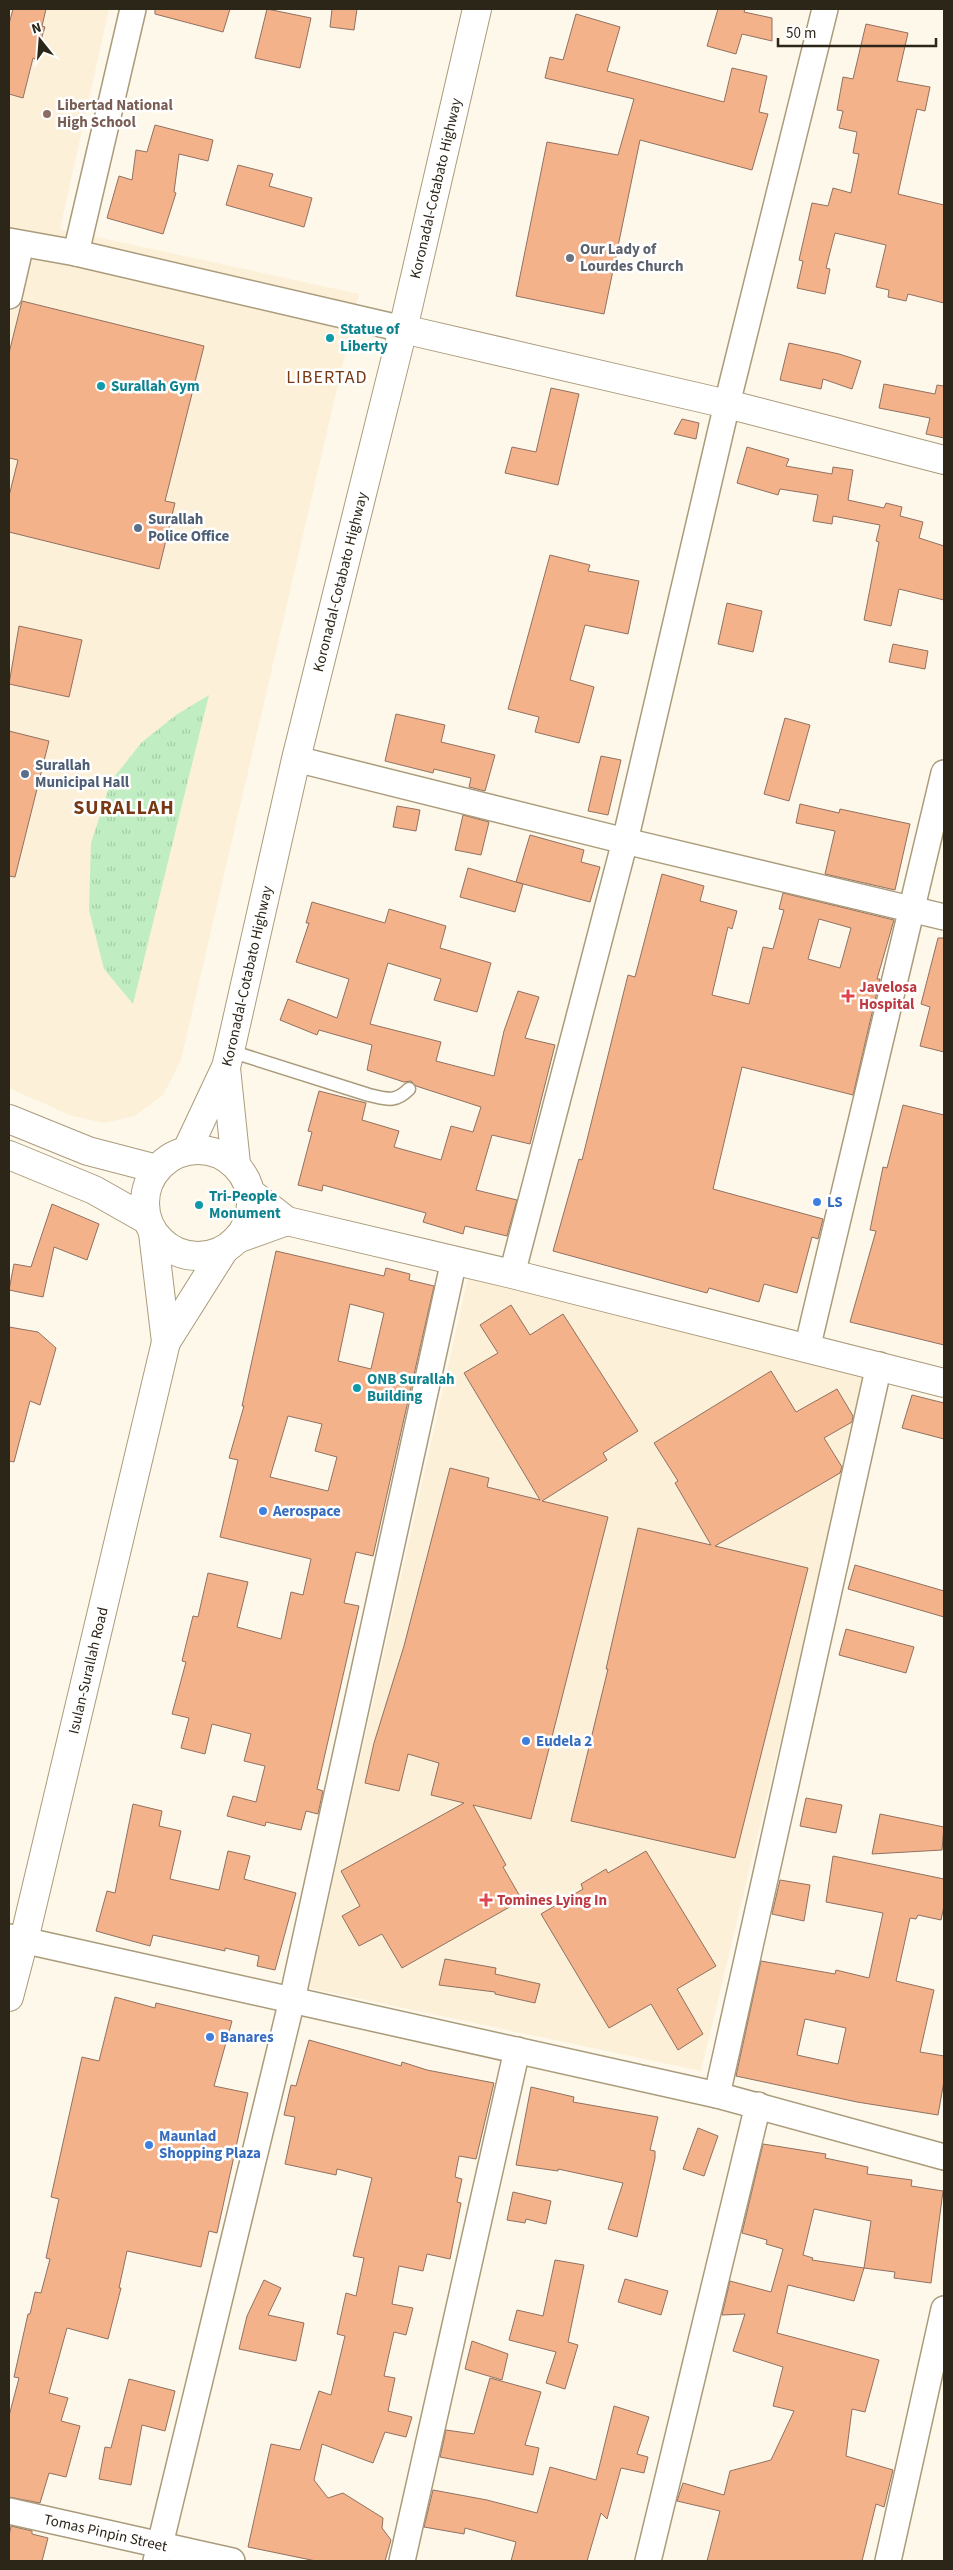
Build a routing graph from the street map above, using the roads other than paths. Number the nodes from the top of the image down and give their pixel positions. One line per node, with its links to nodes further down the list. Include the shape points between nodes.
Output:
1 (133, 9): 5 (street)
2 (477, 9): 7 (main road, Koronadal-Cotabato Highway)
3 (825, 9): 8 (street)
4 (15, 242): 5 (street); 6 (street)
5 (76, 253): 7 (street)
6 (9, 296)
7 (403, 329): 8 (main road); 10 (main road, Koronadal-Cotabato Highway)
8 (727, 404): 9 (main road); 12 (street)
9 (944, 460)
10 (296, 759): 12 (street); 15 (main road, Koronadal-Cotabato Highway)
11 (944, 773): 13 (street)
12 (626, 841): 13 (street); 27 (street)
13 (913, 909): 14 (street); 29 (street)
14 (944, 916)
15 (228, 1059): 16 (lane, via 389,1099 400,1098); 18 (main road, Koronadal-Cotabato Highway); 20 (main road)
16 (409, 1089)
17 (9, 1119): 21 (main road, via 88,1151)
18 (187, 1150): 20 (main road, via 205,1149 222,1154); 21 (main road)
19 (9, 1154): 24 (main road, via 94,1190)
20 (236, 1164): 22 (main road)
21 (156, 1168): 24 (main road, via 144,1202)
22 (251, 1193): 23 (main road); 25 (main road, via 252,1210 247,1226)
23 (287, 1221): 25 (main road); 26 (main road)
24 (150, 1226): 25 (main road, via 163,1244 192,1256 208,1255); 28 (main road, Isulan-Surallah Road)
25 (230, 1245): 28 (main road, Isulan-Surallah Road)
26 (454, 1260): 27 (main road); 34 (street)
27 (512, 1274): 29 (main road)
28 (166, 1342): 32 (main road, Isulan-Surallah Road)
29 (807, 1349): 30 (main road)
30 (879, 1365): 31 (main road); 36 (street)
31 (944, 1383)
32 (17, 1939): 33 (main road, Isulan-Surallah Road); 34 (street)
33 (9, 1996)
34 (292, 2000): 35 (street); 41 (street)
35 (517, 2050): 36 (street); 43 (street)
36 (717, 2095): 37 (street)
37 (758, 2106): 38 (street); 44 (street)
38 (944, 2157)
39 (944, 2309): 45 (street)
40 (9, 2511): 41 (street, Tomas Pinpin Street)
41 (158, 2552): 42 (street, Tomas Pinpin Street)
42 (232, 2561)
43 (402, 2561)
44 (648, 2561)
45 (888, 2561)

